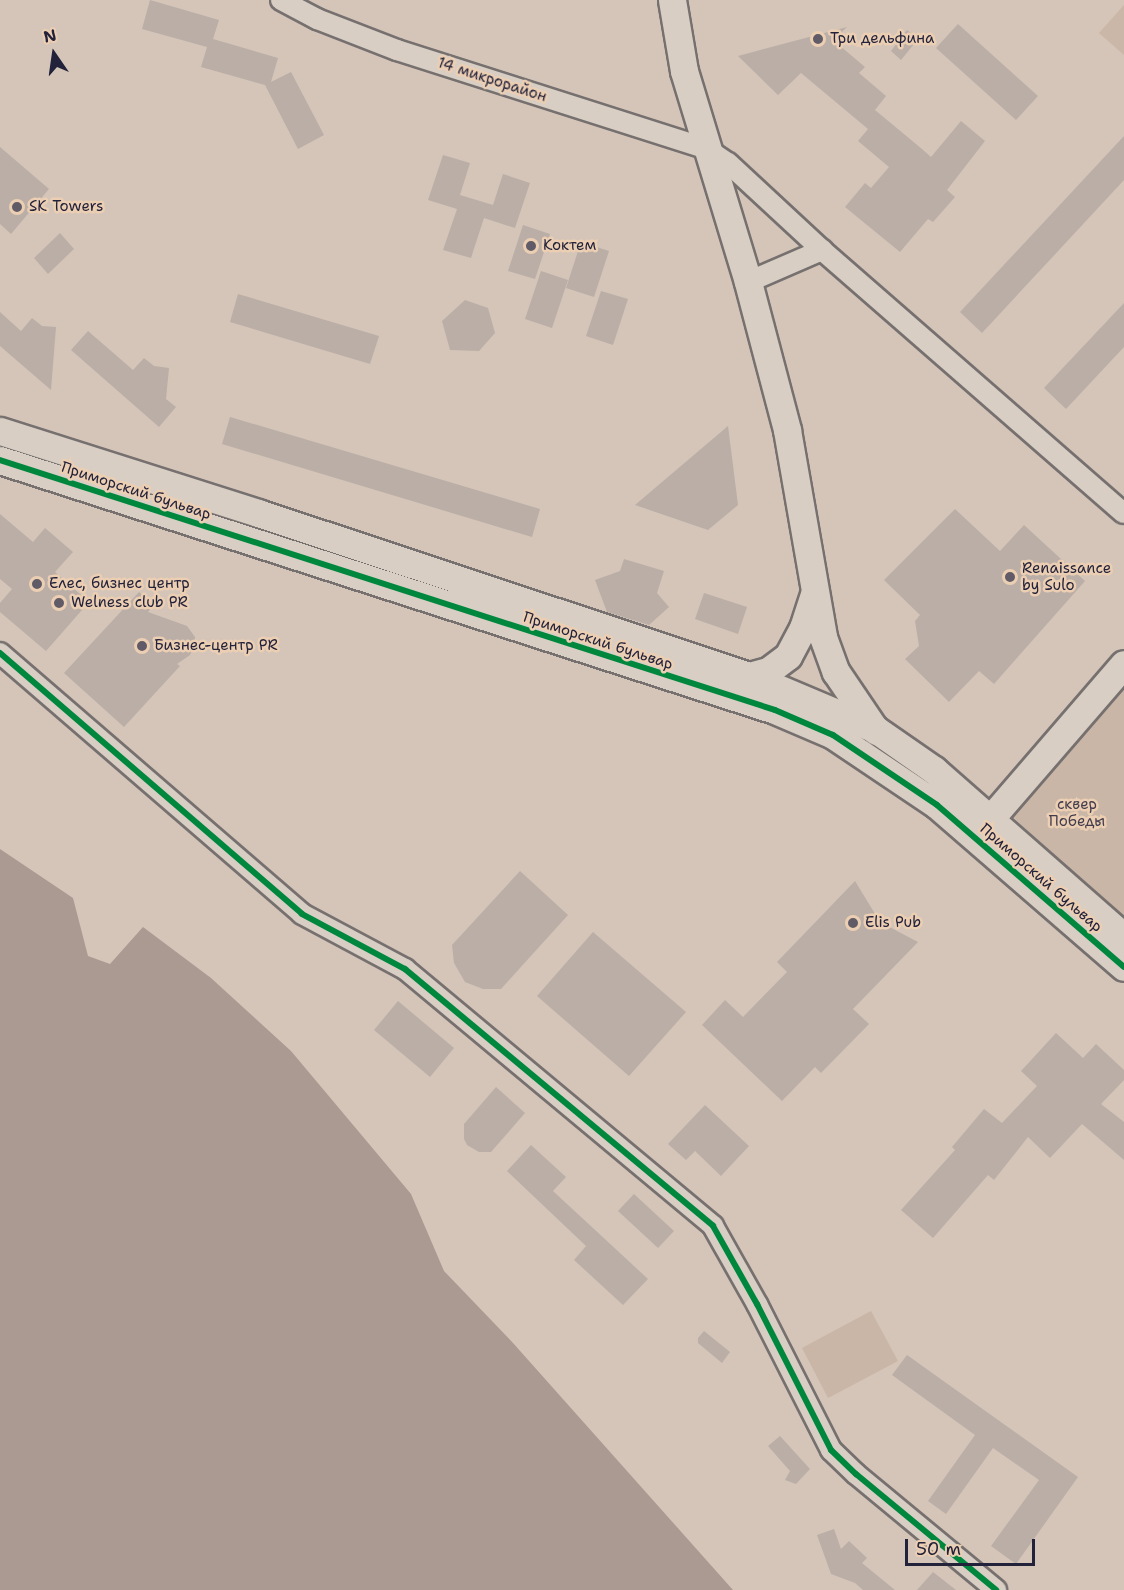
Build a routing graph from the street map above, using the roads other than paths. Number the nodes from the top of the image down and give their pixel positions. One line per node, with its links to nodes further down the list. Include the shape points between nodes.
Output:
1 (281, 0): 3 (street, 14 микрорайон, via 317,20 397,50)
2 (672, 0): 3 (street, via 684,71)
3 (707, 149): 4 (street, 14 микрорайон, via 728,163); 5 (street)
4 (822, 250): 5 (street); 8 (street, 14 микрорайон)
5 (748, 282): 9 (street, via 787,430)
6 (0, 431): 12 (street, Приморский бульвар)
7 (0, 460): 14 (street, Приморский бульвар, via 776,710 833,735)
8 (1124, 513)
9 (814, 594): 12 (street, via 789,656 768,670); 13 (street, via 823,638 836,672)
10 (0, 653): 18 (street, via 302,914 405,969 713,1226 831,1450)
11 (1124, 664): 15 (street)
12 (748, 676): 13 (street, Приморский бульвар)
13 (875, 729): 14 (street); 15 (street, Приморский бульвар, via 934,770)
14 (888, 771): 15 (street, Приморский бульвар, via 937,805)
15 (982, 828): 16 (street, Приморский бульвар); 17 (street, Приморский бульвар)
16 (1124, 937)
17 (1124, 966)
18 (996, 1590)

